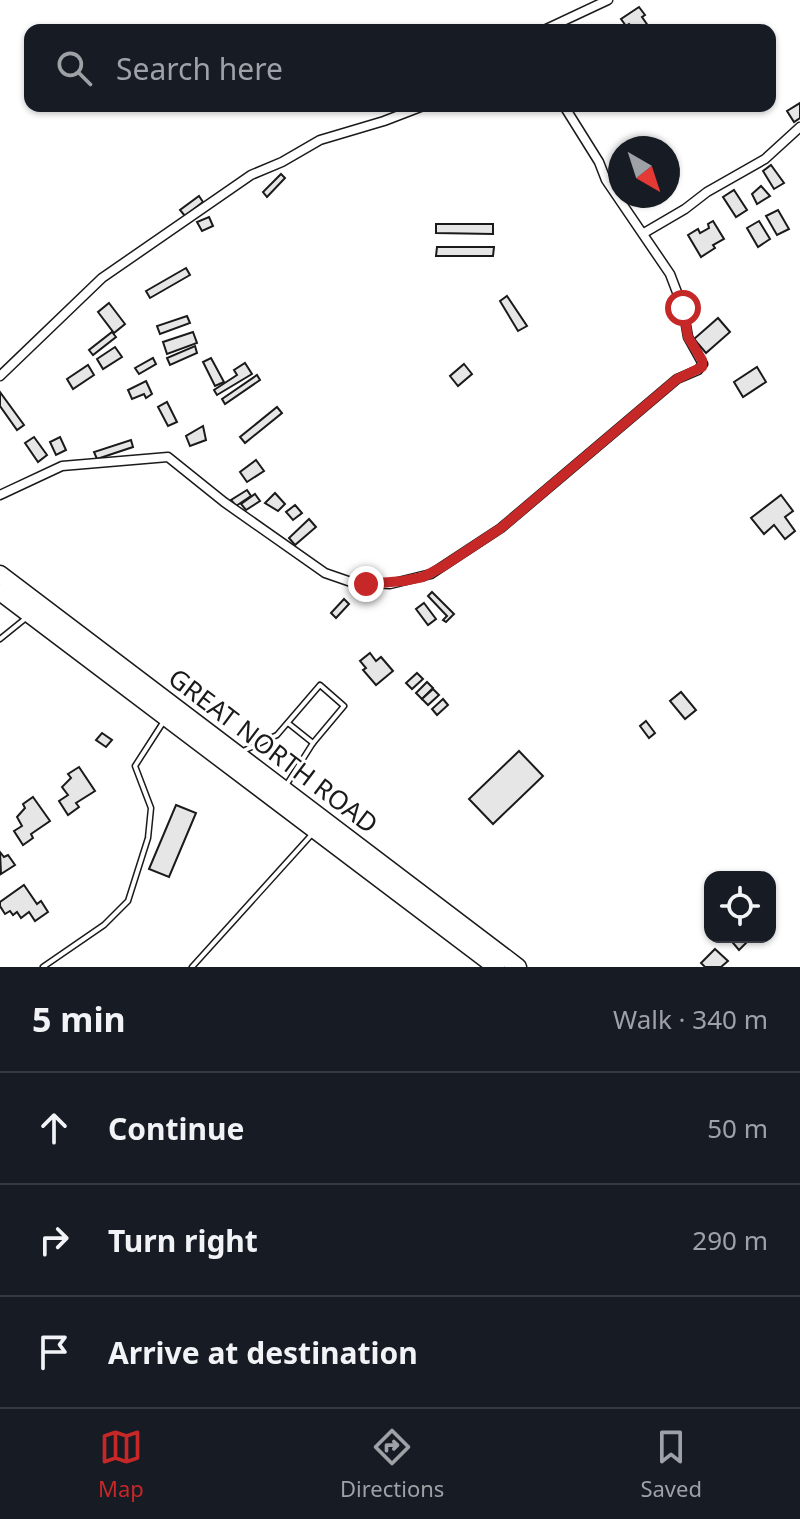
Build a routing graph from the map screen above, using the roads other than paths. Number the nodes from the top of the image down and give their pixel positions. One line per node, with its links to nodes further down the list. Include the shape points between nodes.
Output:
1 (608, 0): 2 (street)
2 (557, 24)
3 (407, 112): 7 (street, via 320,140 251,175 102,278)
4 (568, 112): 6 (street)
5 (800, 127): 6 (street, via 765,159)
6 (644, 233): 8 (street, via 670,274 702,367 677,379 501,528 431,574 380,585 325,573 168,457 62,466)
7 (0, 376)
8 (0, 495)
9 (0, 574): 13 (highway, GREAT NORTH ROAD)
10 (0, 592): 11 (highway, GREAT NORTH ROAD)
11 (30, 615): 12 (lane); 13 (highway, GREAT NORTH ROAD)
12 (0, 639)
13 (169, 711): 16 (highway, GREAT NORTH ROAD); 18 (highway, GREAT NORTH ROAD); 19 (lane, via 135,766 151,808 148,838 128,901 104,925)
14 (288, 723): 15 (lane); 15 (lane, via 320,685 344,706); 16 (lane, via 277,735)
15 (313, 743): 17 (lane)
16 (237, 754): 17 (highway, GREAT NORTH ROAD)
17 (284, 790): 22 (highway, GREAT NORTH ROAD)
18 (315, 831): 20 (lane); 21 (highway, GREAT NORTH ROAD)
19 (43, 967)
20 (192, 967)
21 (496, 967)
22 (518, 967)

